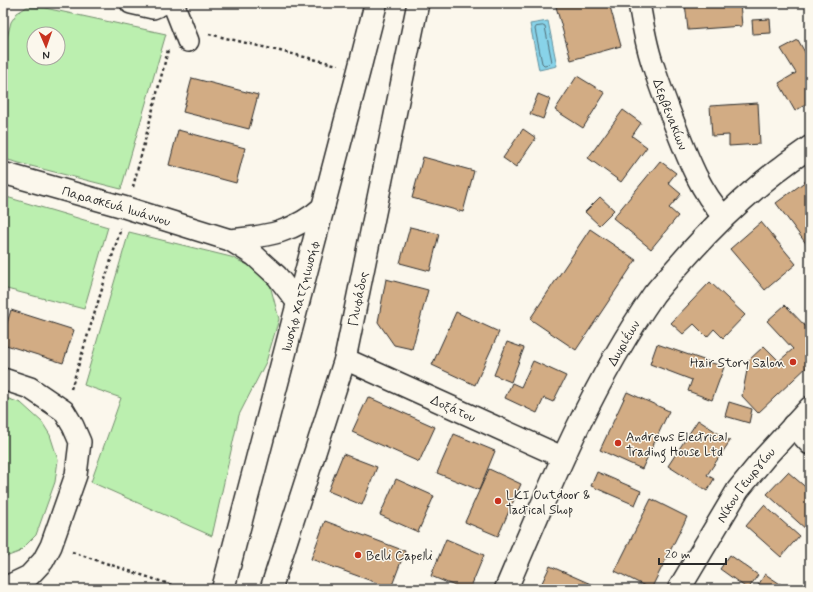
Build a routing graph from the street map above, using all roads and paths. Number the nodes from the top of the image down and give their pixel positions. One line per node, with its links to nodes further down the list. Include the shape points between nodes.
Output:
1 (131, 3): 2 (street, via 153,8)
2 (165, 3)
3 (173, 3): 7 (street)
4 (376, 3): 8 (street, Ιωσήφ Χατζηιωσήφ)
5 (418, 3): 15 (street, Γλυφάδος)
6 (639, 3): 12 (street, Δερβενακίων, via 653,67 687,155 696,177)
7 (185, 34): 8 (path)
8 (359, 70): 11 (street, Ιωσήφ Χατζηιωσήφ)
9 (810, 147): 12 (street, Δωριέων)
10 (3, 173): 13 (street, Παρασκευά Ιωάννου)
11 (324, 206): 13 (street, Παρασκευά Ιωάννου, via 307,220 284,230 268,235); 14 (street, Ιωσήφ Χατζηιωσήφ)
12 (723, 216): 20 (street, Δωριέων, via 655,294 606,371)
13 (230, 240): 14 (street, Παρασκευά Ιωάννου, via 266,266)
14 (298, 303): 24 (street, Ιωσήφ Χατζηιωσήφ)
15 (345, 359): 20 (street, Δοξάτου); 25 (street, Γλυφάδος)
16 (3, 379): 22 (street, via 30,388 64,411 80,442 76,475 51,546 43,561 29,576 6,587)
17 (810, 408): 18 (street, Νίκου Γεωργίου)
18 (793, 425): 19 (street); 27 (street, Νίκου Γεωργίου, via 738,490)
19 (810, 444)
20 (562, 457): 26 (street, Δωριέων)
21 (83, 556): 23 (path)
22 (3, 586)
23 (184, 589)
24 (223, 589)
25 (271, 589)
26 (506, 589)
27 (679, 589)

